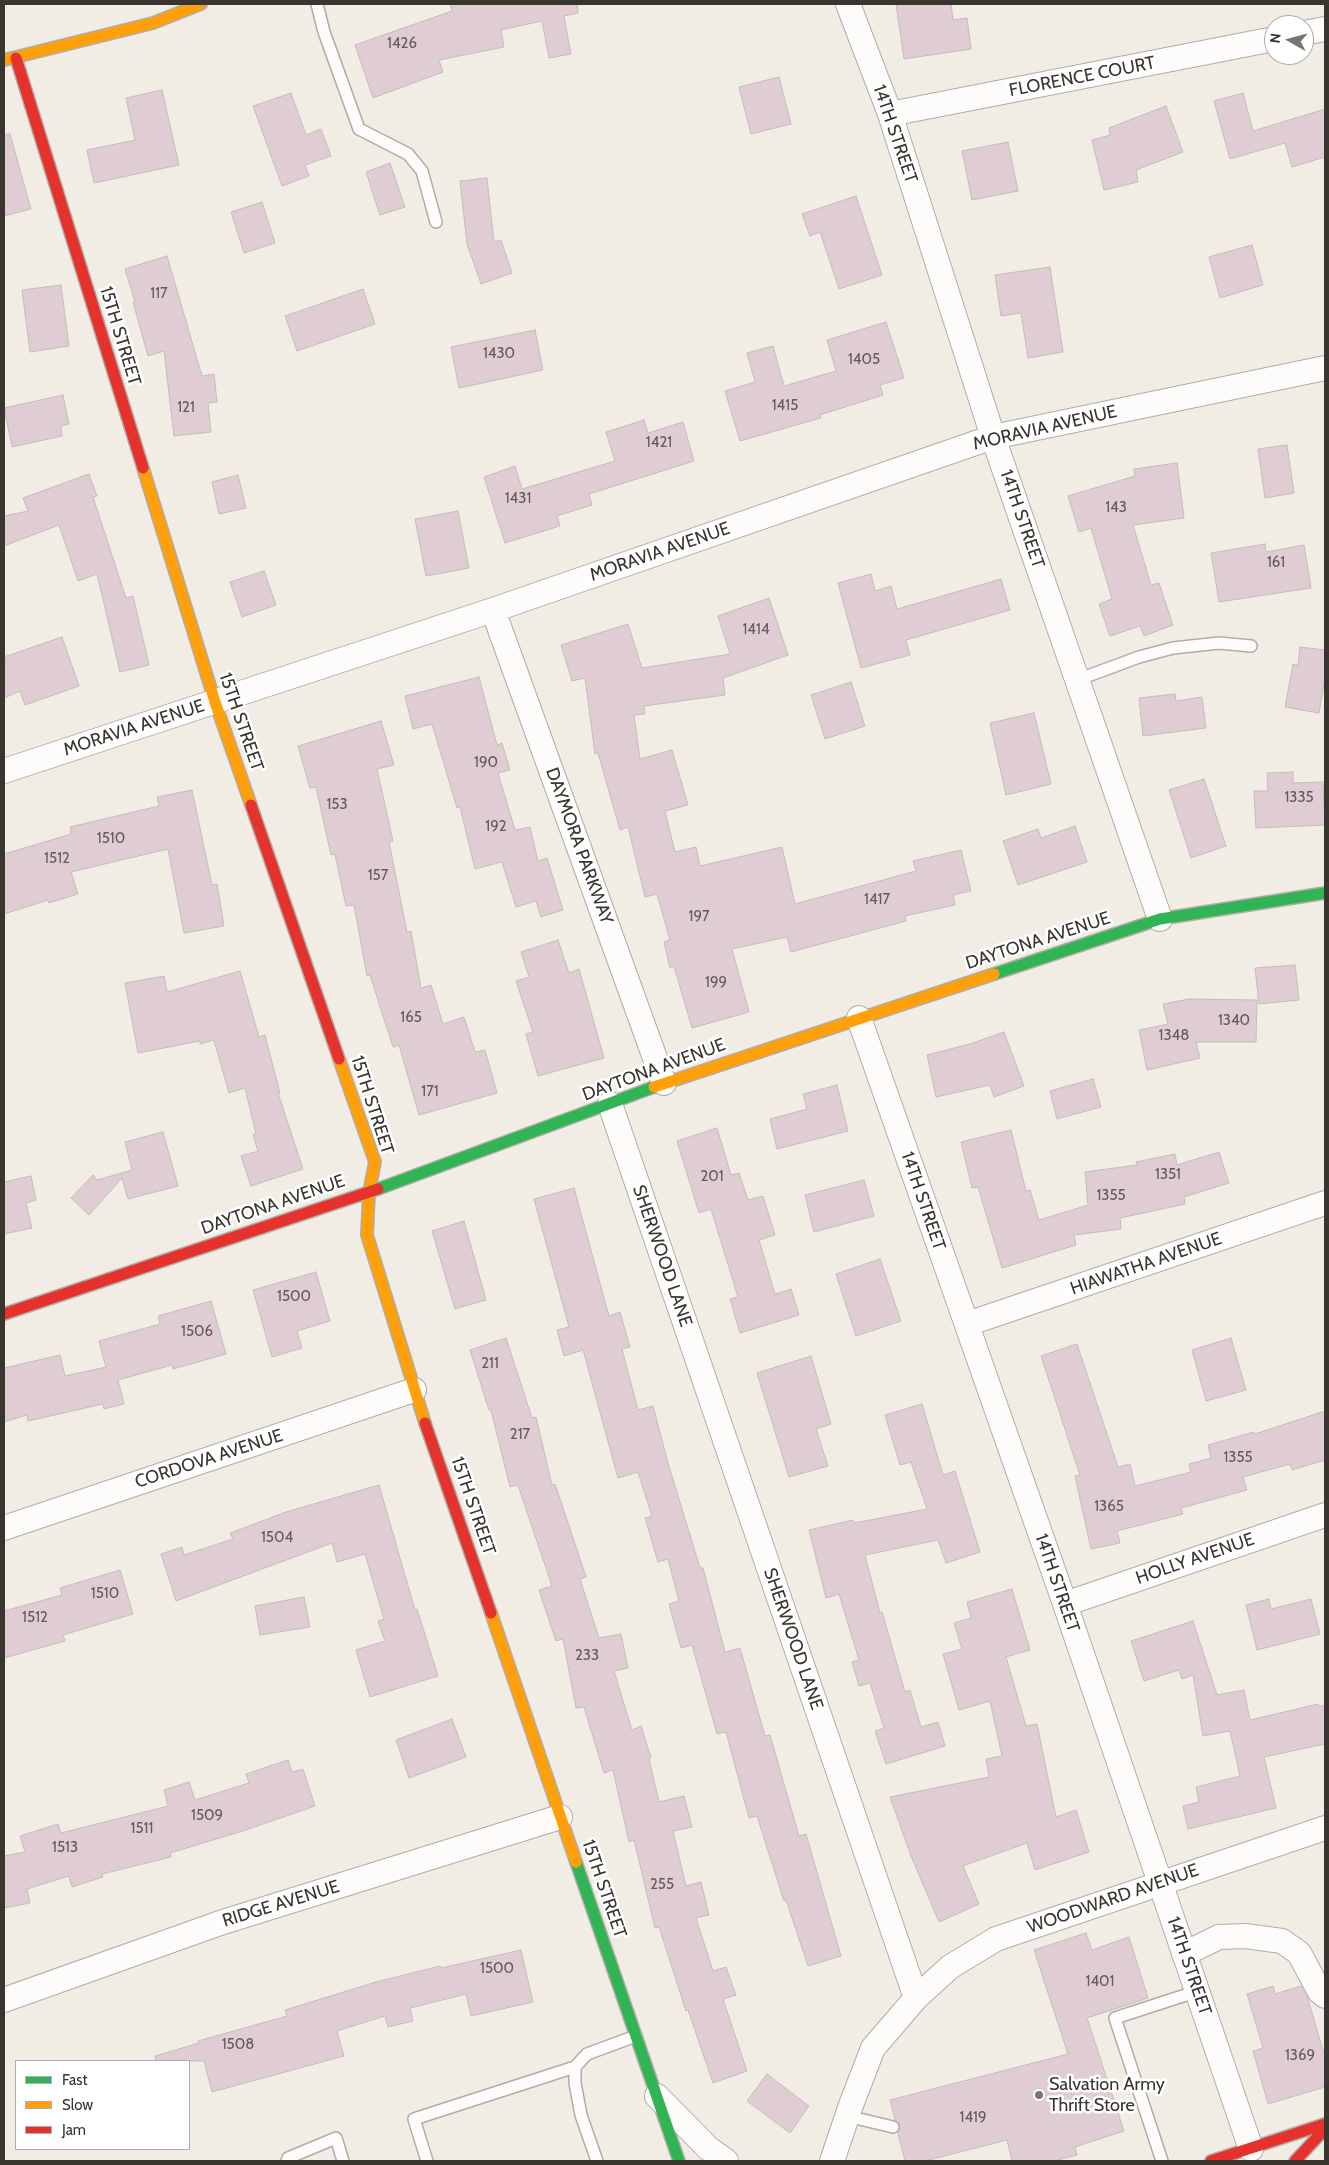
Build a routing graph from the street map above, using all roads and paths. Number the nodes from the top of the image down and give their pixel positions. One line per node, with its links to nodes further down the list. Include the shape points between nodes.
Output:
1 (201, 4): 5 (street, via 153,23)
2 (317, 4): 8 (lane, via 359,129 408,154 422,171)
3 (848, 4): 7 (street, 14TH STREET)
4 (1264, 41): 7 (street, FLORENCE COURT)
5 (16, 58): 6 (street); 14 (street, 15TH STREET)
6 (4, 60)
7 (890, 114): 10 (street, 14TH STREET)
8 (436, 222)
9 (1325, 368): 10 (street, MORAVIA AVENUE)
10 (993, 438): 11 (street, MORAVIA AVENUE); 13 (street, 14TH STREET)
11 (493, 610): 14 (street, MORAVIA AVENUE); 19 (street, DAYMORA PARKWAY)
12 (1251, 646): 13 (lane, via 1219,643 1173,648)
13 (1078, 680): 17 (street, 14TH STREET)
14 (215, 702): 15 (street, MORAVIA AVENUE); 21 (street, 15TH STREET, via 375,1162)
15 (4, 770)
16 (1325, 893): 17 (street, DAYTONA AVENUE)
17 (1160, 919): 18 (street, DAYTONA AVENUE)
18 (859, 1018): 19 (street, DAYTONA AVENUE); 24 (street, 14TH STREET)
19 (664, 1083): 20 (street, DAYTONA AVENUE)
20 (610, 1104): 21 (street, DAYTONA AVENUE); 35 (street, SHERWOOD LANE)
21 (369, 1192): 23 (street, DAYTONA AVENUE); 25 (street, 15TH STREET, via 366,1235)
22 (1325, 1203): 24 (street, HIAWATHA AVENUE)
23 (4, 1314)
24 (967, 1324): 28 (street, 14TH STREET)
25 (414, 1390): 27 (street, CORDOVA AVENUE); 29 (street, 15TH STREET)
26 (1325, 1515): 28 (street, HOLLY AVENUE)
27 (4, 1528)
28 (1065, 1604): 31 (street, 14TH STREET)
29 (560, 1817): 36 (street, RIDGE AVENUE, via 223,1922); 37 (street, 15TH STREET)
30 (1325, 1828): 31 (street, WOODWARD AVENUE)
31 (1161, 1884): 32 (street, 14TH STREET); 35 (street, WOODWARD AVENUE, via 996,1939 950,1967)
32 (1184, 1954): 33 (street, 14TH STREET); 34 (street, via 1220,1937 1245,1936 1282,1941 1299,1953)
33 (1198, 1991): 45 (street, 14TH STREET); 54 (lane, via 1115,2018)
34 (1325, 1996)
35 (916, 1998): 40 (street, via 873,2048)
36 (4, 2000)
37 (636, 2036): 38 (lane, via 587,2054); 39 (street, 15TH STREET)
38 (575, 2067): 48 (lane, via 414,2119); 49 (lane, via 582,2115)
39 (657, 2096): 44 (street, 15TH STREET); 52 (street, via 708,2148)
40 (847, 2116): 42 (lane); 53 (street)
41 (1325, 2124): 45 (street)
42 (893, 2127)
43 (1325, 2130): 56 (street)
44 (674, 2148): 50 (lane); 51 (street, 15TH STREET)
45 (1249, 2155): 55 (street)
46 (287, 2161): 47 (lane, via 336,2138)
47 (343, 2161)
48 (427, 2161)
49 (597, 2161)
50 (663, 2161)
51 (679, 2161)
52 (726, 2161)
53 (832, 2161)
54 (1162, 2161)
55 (1211, 2161)
56 (1294, 2161)

